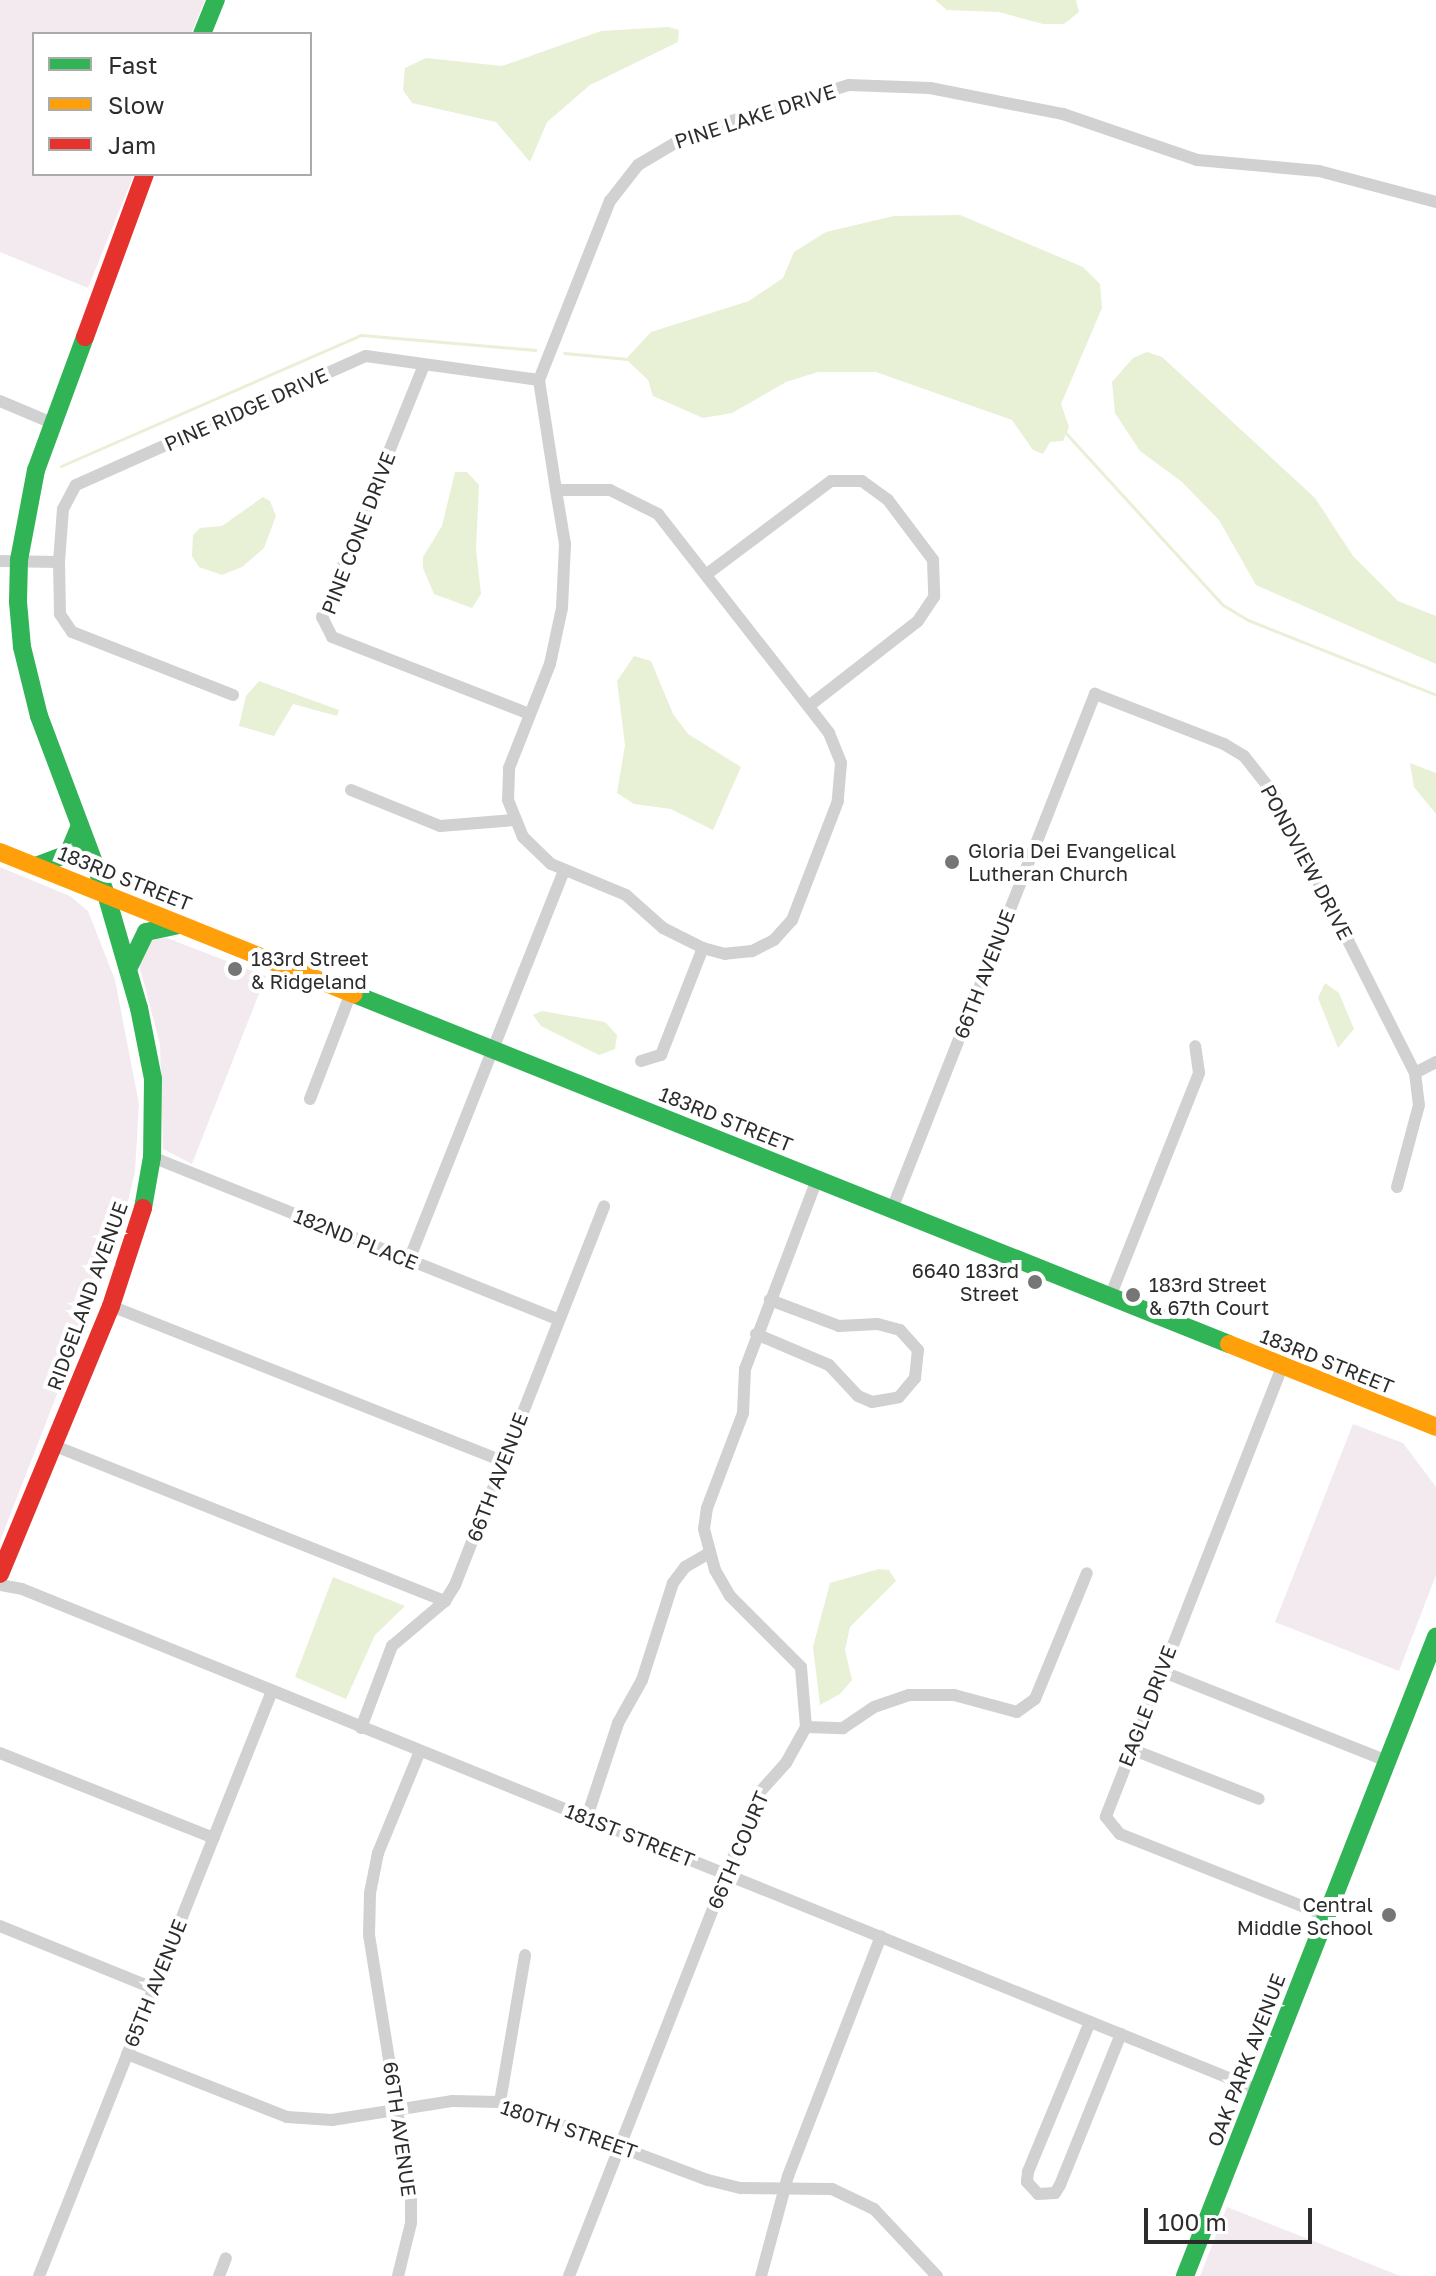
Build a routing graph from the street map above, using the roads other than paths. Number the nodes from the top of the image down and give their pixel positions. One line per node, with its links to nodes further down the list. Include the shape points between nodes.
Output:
1 (216, 0): 2 (street)
2 (203, 32)
3 (144, 176): 8 (street, RIDGELAND AVENUE)
4 (1436, 202): 6 (street, PINE LAKE DRIVE, via 1319,171 1197,160 1063,114 930,88 849,85 692,133 638,165 610,201)
5 (424, 365): 6 (street, PINE RIDGE DRIVE); 11 (street, PINE RIDGE DRIVE, via 366,356 76,485 63,509); 16 (street, PINE CONE DRIVE, via 322,617 332,637)
6 (539, 380): 9 (street)
7 (0, 401): 8 (street)
8 (52, 423): 10 (street, RIDGELAND AVENUE)
9 (556, 490): 12 (street, via 599,489 634,498 658,514); 16 (street, via 565,544 562,608 550,664)
10 (9, 560): 11 (street); 19 (street, RIDGELAND AVENUE, via 39,716)
11 (59, 562): 14 (street, PINE RIDGE DRIVE, via 60,614 72,632)
12 (707, 574): 15 (street); 15 (street, via 831,481 862,481 888,500 933,560 934,597 918,621)
13 (1095, 694): 32 (street, PONDVIEW DRIVE, via 1224,744 1261,775); 38 (street, 66TH AVENUE)
14 (233, 695)
15 (810, 705): 25 (street, via 841,763 842,783 796,911 779,936 752,951 725,954)
16 (530, 714): 18 (street, via 507,776)
17 (351, 790): 18 (street, via 440,826)
18 (514, 820): 22 (street, via 529,845)
19 (80, 826): 21 (street, via 68,854); 23 (street, RIDGELAND AVENUE)
20 (0, 852): 21 (street, 183RD STREET)
21 (36, 866): 23 (street, 183RD STREET)
22 (564, 871): 25 (street, via 626,895 663,928); 29 (street)
23 (106, 894): 24 (street, 183RD STREET); 26 (street, RIDGELAND AVENUE)
24 (181, 924): 26 (street, via 146,932); 27 (street, 183RD STREET)
25 (703, 948): 30 (street, via 661,1055)
26 (128, 969): 34 (street, RIDGELAND AVENUE, via 153,1079)
27 (351, 993): 29 (street, 183RD STREET); 33 (street)
28 (1195, 1046): 40 (street, via 1199,1073)
29 (492, 1049): 35 (street, 183RD STREET); 39 (street)
30 (641, 1061)
31 (1436, 1062): 32 (street)
32 (1415, 1073): 36 (street, via 1419,1105)
33 (310, 1099)
34 (152, 1157): 39 (street, 182ND PLACE); 42 (street, RIDGELAND AVENUE, via 142,1214)
35 (817, 1179): 38 (street, 183RD STREET); 41 (street)
36 (1397, 1187)
37 (604, 1206): 43 (street, 66TH AVENUE)
38 (892, 1209): 40 (street, 183RD STREET)
39 (409, 1260): 43 (street, 182ND PLACE)
40 (1110, 1297): 45 (street, 183RD STREET)
41 (770, 1300): 44 (street); 44 (street, via 839,1326 877,1324 900,1330 918,1350 915,1378 899,1397 872,1402 858,1396 829,1365)
42 (111, 1306): 47 (street, RIDGELAND AVENUE); 48 (street)
43 (559, 1320): 48 (street, 66TH AVENUE)
44 (756, 1334): 49 (street, via 745,1369 743,1413 707,1508)
45 (1282, 1367): 46 (street, 183RD STREET); 55 (street, EAGLE DRIVE)
46 (1436, 1427)
47 (55, 1446): 51 (street, RIDGELAND AVENUE); 53 (street)
48 (502, 1461): 53 (street, 66TH AVENUE)
49 (709, 1553): 57 (street, via 730,1596 801,1667); 64 (street, via 685,1567 673,1583)
50 (1087, 1573): 57 (street, via 1035,1699 1017,1712 954,1695 909,1695 874,1707 843,1728)
51 (0, 1574)
52 (0, 1585): 56 (street, 181ST STREET, via 15,1586)
53 (445, 1601): 58 (street, 66TH AVENUE, via 392,1646)
54 (1436, 1637): 62 (street, OAK PARK AVENUE)
55 (1161, 1671): 59 (street, EAGLE DRIVE); 62 (street)
56 (272, 1691): 58 (street, 181ST STREET); 65 (street, 65TH AVENUE)
57 (806, 1727): 66 (street, 66TH COURT, via 786,1763 758,1794)
58 (361, 1728): 60 (street, 181ST STREET)
59 (1131, 1749): 63 (street); 67 (street, EAGLE DRIVE, via 1107,1811 1112,1831)
60 (420, 1751): 64 (street, 181ST STREET); 77 (street, 66TH AVENUE, via 378,1853 370,1893 369,1935)
61 (0, 1753): 65 (street)
62 (1387, 1761): 67 (street, OAK PARK AVENUE)
63 (1259, 1799)
64 (587, 1817): 66 (street, 181ST STREET)
65 (214, 1838): 71 (street, 65TH AVENUE)
66 (727, 1874): 69 (street, 181ST STREET); 78 (street, 66TH COURT)
67 (1327, 1916): 75 (street, OAK PARK AVENUE)
68 (0, 1926): 71 (street)
69 (881, 1936): 72 (street, 181ST STREET); 79 (street)
70 (525, 1955): 76 (street)
71 (153, 1988): 74 (street, 65TH AVENUE)
72 (1090, 2022): 73 (street, 181ST STREET); 73 (street, via 1028,2172 1027,2182 1038,2194 1055,2193 1060,2185)
73 (1121, 2034): 75 (street, 181ST STREET)
74 (127, 2054): 77 (street, 180TH STREET, via 287,2117 332,2120); 81 (street, 65TH AVENUE)
75 (1258, 2090): 87 (street, OAK PARK AVENUE)
76 (500, 2102): 77 (street, 180TH STREET, via 452,2101); 78 (street, 180TH STREET)
77 (398, 2109): 83 (street, 66TH AVENUE, via 411,2210)
78 (619, 2146): 79 (street, 180TH STREET, via 708,2180 741,2188); 84 (street, 66TH COURT)
79 (786, 2188): 85 (street); 86 (street, 180TH STREET, via 832,2189 861,2202)
80 (226, 2258): 82 (street)
81 (39, 2276)
82 (219, 2276)
83 (398, 2276)
84 (569, 2276)
85 (761, 2276)
86 (937, 2276)
87 (1185, 2276)

